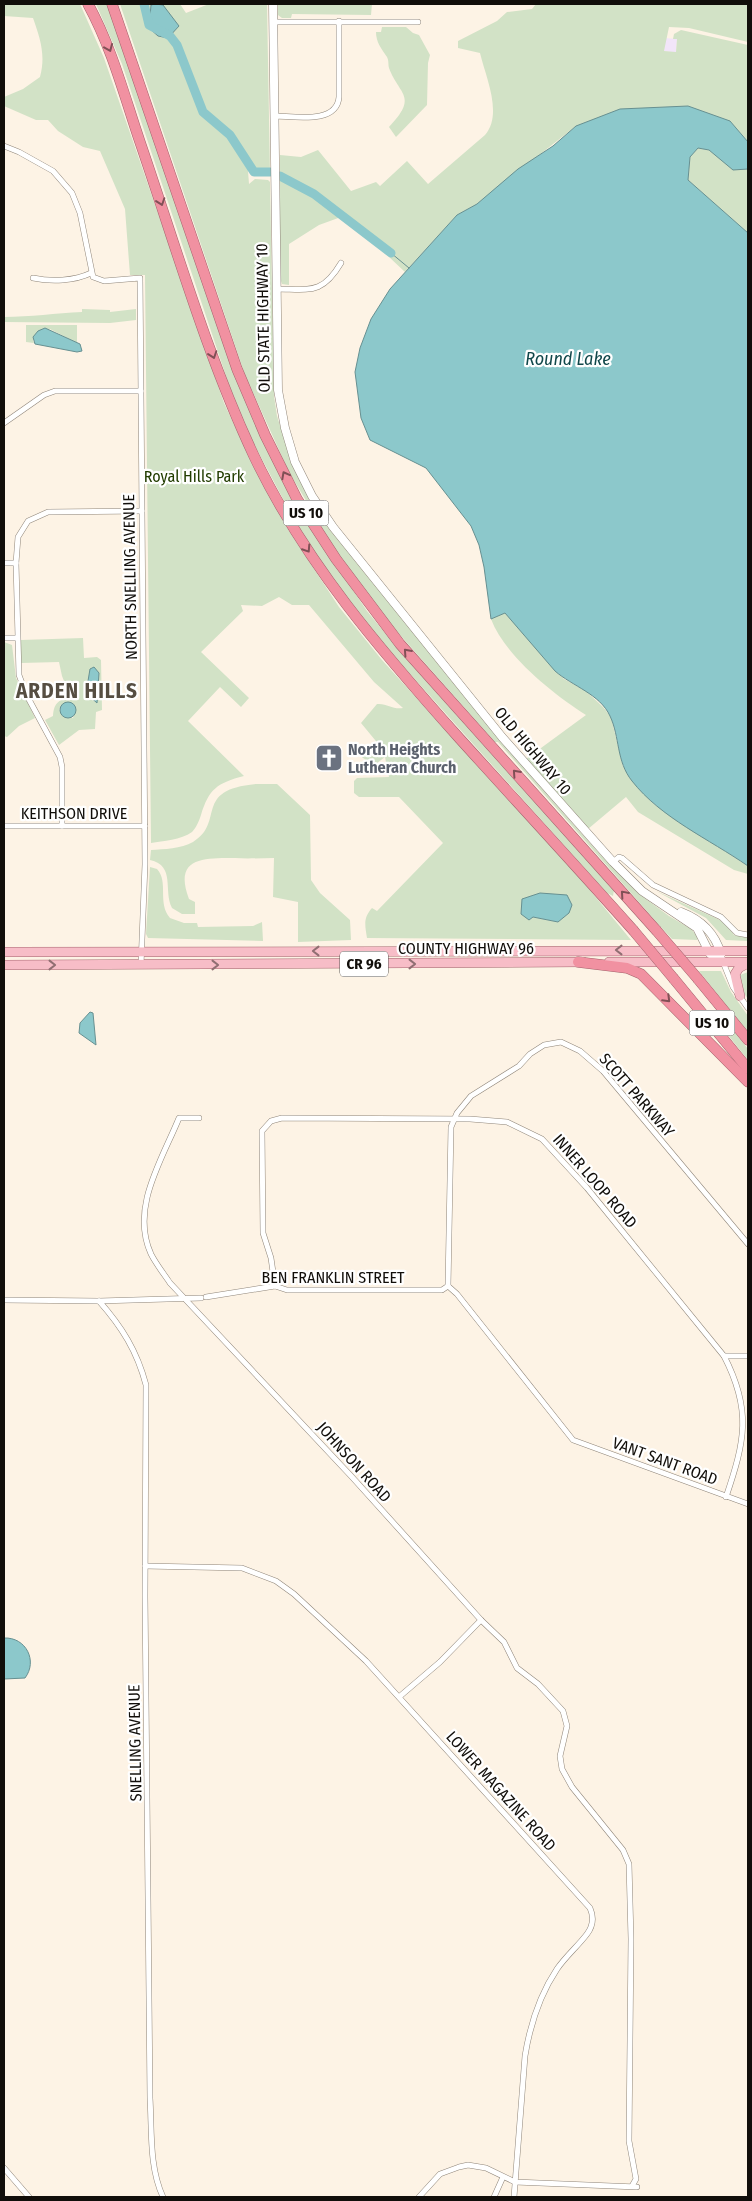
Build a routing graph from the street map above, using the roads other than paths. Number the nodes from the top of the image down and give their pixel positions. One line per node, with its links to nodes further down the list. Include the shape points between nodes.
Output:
1 (88, 4): 40 (highway, US 10, one-way to 40, bridge, via 122,81 226,391 254,456 285,514 340,597 412,685 633,930)
2 (112, 4): 39 (highway, US 10, one-way to 2, bridge, via 656,930 400,644 341,566 297,499 264,435 237,369)
3 (273, 4): 4 (street, OLD STATE HIGHWAY 10)
4 (273, 22): 5 (street); 7 (street, OLD STATE HIGHWAY 10)
5 (339, 22): 6 (street); 7 (street, via 339,97 336,107 329,114 320,116)
6 (418, 22)
7 (274, 116): 12 (street, OLD STATE HIGHWAY 10)
8 (4, 146): 10 (street, via 47,167 72,193 80,213)
9 (341, 263): 12 (street, via 330,280 320,287)
10 (91, 273): 11 (street, via 78,278 45,281); 13 (street, NORTH SNELLING AVENUE, via 104,281 140,278)
11 (34, 278)
12 (275, 289): 18 (street, OLD STATE HIGHWAY 10, via 278,393 296,462 322,512)
13 (141, 391): 14 (street, via 55,391); 15 (street, NORTH SNELLING AVENUE)
14 (4, 422)
15 (142, 511): 17 (street, via 54,511 37,515 28,521 18,537); 23 (street, NORTH SNELLING AVENUE)
16 (4, 563): 17 (street)
17 (16, 563): 20 (street)
18 (390, 599): 24 (street, OLD HIGHWAY 10, via 502,737)
19 (4, 638): 20 (street)
20 (17, 638): 22 (street, via 17,666 22,686 60,757)
21 (4, 826): 22 (street, KEITHSON DRIVE)
22 (62, 826): 23 (street, KEITHSON DRIVE)
23 (145, 826): 31 (street, NORTH SNELLING AVENUE)
24 (613, 862): 25 (street, OLD HIGHWAY 10, via 642,891); 26 (street, via 622,858 652,885 721,917 737,933)
25 (667, 908): 27 (street, OLD HIGHWAY 10, via 697,928); 28 (street, OLD HIGHWAY 10, via 703,924)
26 (748, 935)
27 (708, 950): 28 (main road, COUNTY HIGHWAY 96 / CR 96); 31 (main road, COUNTY HIGHWAY 96 / CR 96, one-way to 31); 32 (street, OLD HIGHWAY 10)
28 (720, 950): 29 (main road, COUNTY HIGHWAY 96 / CR 96); 32 (street, OLD HIGHWAY 10)
29 (748, 950)
30 (4, 952): 31 (main road, COUNTY HIGHWAY 96 / CR 96)
31 (141, 952): 35 (street, NORTH SNELLING AVENUE)
32 (723, 961): 33 (main road, COUNTY HIGHWAY 96 / CR 96); 34 (main road, COUNTY HIGHWAY 96 / CR 96); 37 (street)
33 (578, 962): 35 (main road, COUNTY HIGHWAY 96 / CR 96, one-way to 33); 41 (highway, one-way to 41, via 628,968 641,974)
34 (748, 963): 37 (main road, via 735,974)
35 (141, 965): 36 (main road, COUNTY HIGHWAY 96 / CR 96, one-way to 35)
36 (4, 966)
37 (740, 996): 38 (street)
38 (748, 1008)
39 (748, 1040)
40 (748, 1069)
41 (748, 1082)
42 (199, 1118): 47 (street, JOHNSON ROAD, via 179,1118 152,1180 144,1222 151,1254 170,1283)
43 (453, 1119): 44 (street, SCOTT PARKWAY, via 471,1096 519,1066 544,1045 561,1042 580,1051 603,1071); 45 (street, INNER LOOP ROAD, via 282,1118 270,1121 262,1131 263,1233); 46 (street, via 450,1127); 50 (street, INNER LOOP ROAD, via 507,1122 542,1139 587,1188)
44 (748, 1244)
45 (275, 1286): 46 (street, BEN FRANKLIN STREET, via 287,1290 442,1290); 47 (street, BEN FRANKLIN STREET)
46 (448, 1286): 52 (street, VANT SANT ROAD, via 573,1440)
47 (185, 1298): 49 (street, BEN FRANKLIN STREET); 55 (street, JOHNSON ROAD)
48 (4, 1300): 49 (street, BEN FRANKLIN STREET)
49 (99, 1301): 54 (street, SNELLING AVENUE, via 132,1344 146,1385)
50 (724, 1356): 51 (street); 52 (street, INNER LOOP ROAD, via 740,1385 747,1431)
51 (748, 1356)
52 (726, 1496): 53 (street, VANT SANT ROAD)
53 (748, 1504)
54 (145, 1566): 56 (street, LOWER MAGAZINE ROAD, via 242,1568 276,1581 336,1633); 61 (street, SNELLING AVENUE, via 150,2098 153,2157)
55 (480, 1620): 56 (street, via 440,1662); 59 (street, JOHNSON ROAD, via 504,1642 516,1668 538,1684 563,1711 567,1726 560,1756 562,1769 629,1864 629,2141 636,2179 634,2187)
56 (399, 1697): 59 (street, LOWER MAGAZINE ROAD, via 592,1912 588,1932 557,1969 532,2025 525,2056)
57 (4, 2168): 60 (street)
58 (503, 2177): 59 (street); 62 (street, via 476,2166 459,2166 440,2174); 63 (street)
59 (515, 2182): 64 (street, LOWER MAGAZINE ROAD)
60 (28, 2197)
61 (163, 2197)
62 (419, 2197)
63 (494, 2197)
64 (514, 2197)

